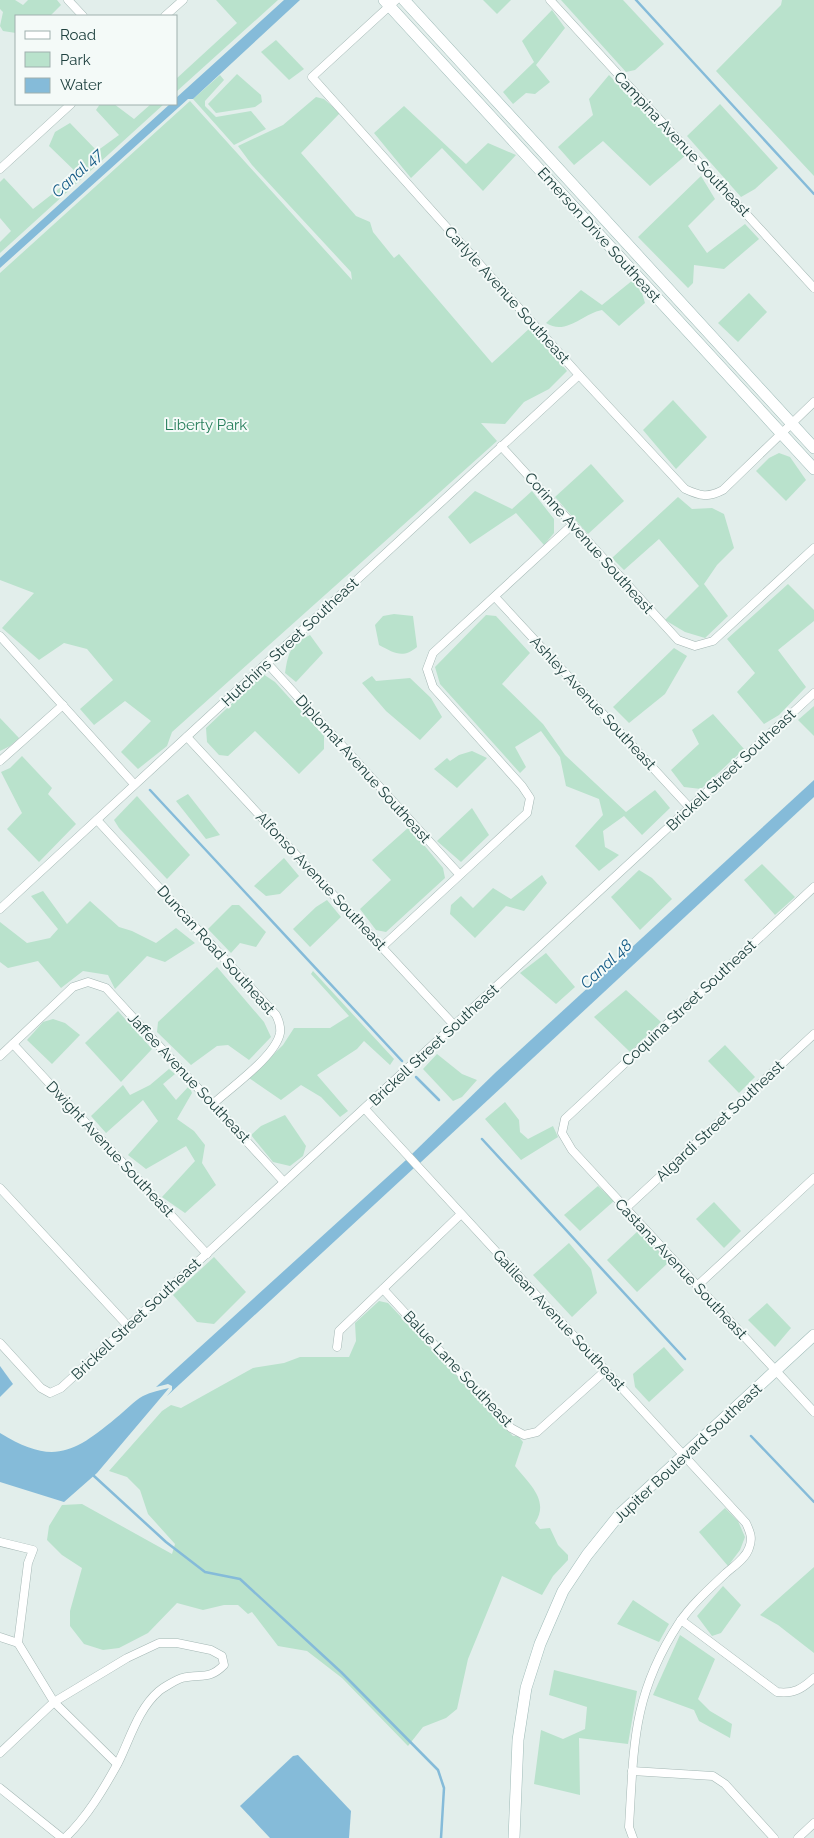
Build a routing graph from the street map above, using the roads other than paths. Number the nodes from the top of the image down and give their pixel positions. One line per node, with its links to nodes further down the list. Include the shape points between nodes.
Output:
1 (68, 0): 6 (street)
2 (183, 0): 7 (street)
3 (404, 0): 13 (street, Emerson Drive Southeast)
4 (550, 0): 10 (street, Campina Avenue Southeast)
5 (390, 2): 11 (street, Carlyle Avenue Southeast, via 312,77); 14 (street, Emerson Drive Southeast)
6 (82, 15)
7 (166, 15)
8 (70, 105): 9 (street)
9 (0, 170)
10 (814, 288)
11 (579, 375): 14 (street, Carlyle Avenue Southeast, via 685,489 700,496 723,490); 15 (street, Hutchins Street Southeast)
12 (814, 402): 13 (street)
13 (791, 423): 14 (street); 16 (street, Emerson Drive Southeast)
14 (780, 433): 17 (street, Emerson Drive Southeast)
15 (501, 446): 18 (street, Corinne Avenue Southeast); 22 (street, Hutchins Street Southeast)
16 (814, 448)
17 (814, 469)
18 (572, 525): 19 (street, Corinne Avenue Southeast, via 678,640 695,646 713,641); 20 (street)
19 (814, 548)
20 (495, 597): 28 (street, Ashley Avenue Southeast); 30 (street, via 433,653 427,669 433,687 530,798 527,813)
21 (0, 636): 24 (street)
22 (267, 663): 25 (street, Hutchins Street Southeast); 30 (street, Diplomat Avenue Southeast)
23 (814, 693): 28 (street, Brickell Street Southeast)
24 (63, 705): 26 (street); 27 (street)
25 (187, 737): 27 (street, Hutchins Street Southeast); 33 (street, Alfonso Avenue Southeast)
26 (0, 761)
27 (134, 784): 29 (street, Hutchins Street Southeast)
28 (690, 808): 34 (street, Brickell Street Southeast)
29 (98, 820): 32 (street, Hutchins Street Southeast); 38 (street, Duncan Road Southeast, via 276,1014 280,1034 269,1053)
30 (459, 874): 33 (street)
31 (814, 887): 40 (street, Coquina Street Southeast)
32 (0, 909)
33 (383, 946): 34 (street, Alfonso Avenue Southeast)
34 (454, 1025): 39 (street, Brickell Street Southeast)
35 (814, 1034): 44 (street, Algardi Street Southeast)
36 (13, 1044): 37 (street); 38 (street, Jaffee Avenue Southeast, via 73,987 88,982 106,988); 46 (street, Dwight Avenue Southeast)
37 (0, 1056)
38 (212, 1104): 42 (street, Jaffee Avenue Southeast)
39 (365, 1109): 42 (street, Brickell Street Southeast); 45 (street, Galilean Avenue Southeast)
40 (565, 1119): 44 (street, Castana Avenue Southeast, via 562,1133 572,1150)
41 (814, 1178): 47 (street)
42 (284, 1182): 46 (street, Brickell Street Southeast)
43 (0, 1188): 49 (street)
44 (626, 1208): 47 (street, Castana Avenue Southeast)
45 (461, 1214): 48 (street); 53 (street, Galilean Avenue Southeast)
46 (207, 1254): 49 (street, Brickell Street Southeast)
47 (697, 1286): 54 (street, Castana Avenue Southeast)
48 (383, 1289): 52 (street, via 339,1331); 53 (street, Balue Lane Southeast, via 511,1428 524,1435 537,1432)
49 (128, 1326): 51 (street, Brickell Street Southeast, via 61,1388 50,1393 41,1388)
50 (814, 1335): 54 (street, Jupiter Boulevard Southeast)
51 (0, 1343)
52 (337, 1347)
53 (605, 1371): 56 (street, Galilean Avenue Southeast)
54 (776, 1371): 55 (street, Castana Avenue Southeast); 56 (street, Jupiter Boulevard Southeast)
55 (814, 1412)
56 (683, 1455): 58 (street, Galilean Avenue Southeast, via 746,1523 751,1533 749,1550 743,1558 695,1602); 69 (street, Jupiter Boulevard Southeast, via 619,1515 587,1555 563,1591 543,1636 526,1688 518,1740)
57 (0, 1542): 60 (street, via 33,1550 28,1563)
58 (681, 1620): 61 (street, via 777,1692 790,1694); 65 (street, via 663,1649 639,1708)
59 (0, 1637): 60 (street)
60 (18, 1643): 62 (street)
61 (814, 1678)
62 (54, 1702): 63 (street); 64 (street); 64 (street, via 158,1643 202,1648 222,1656 224,1665 216,1673 204,1678 182,1678 159,1691 142,1711)
63 (0, 1753)
64 (117, 1764): 68 (street, via 83,1821)
65 (632, 1771): 70 (street, via 629,1827); 71 (street, via 713,1776 725,1784)
66 (0, 1788): 68 (street)
67 (814, 1823): 72 (street)
68 (64, 1838)
69 (514, 1838)
70 (632, 1838)
71 (774, 1838)
72 (798, 1838)

